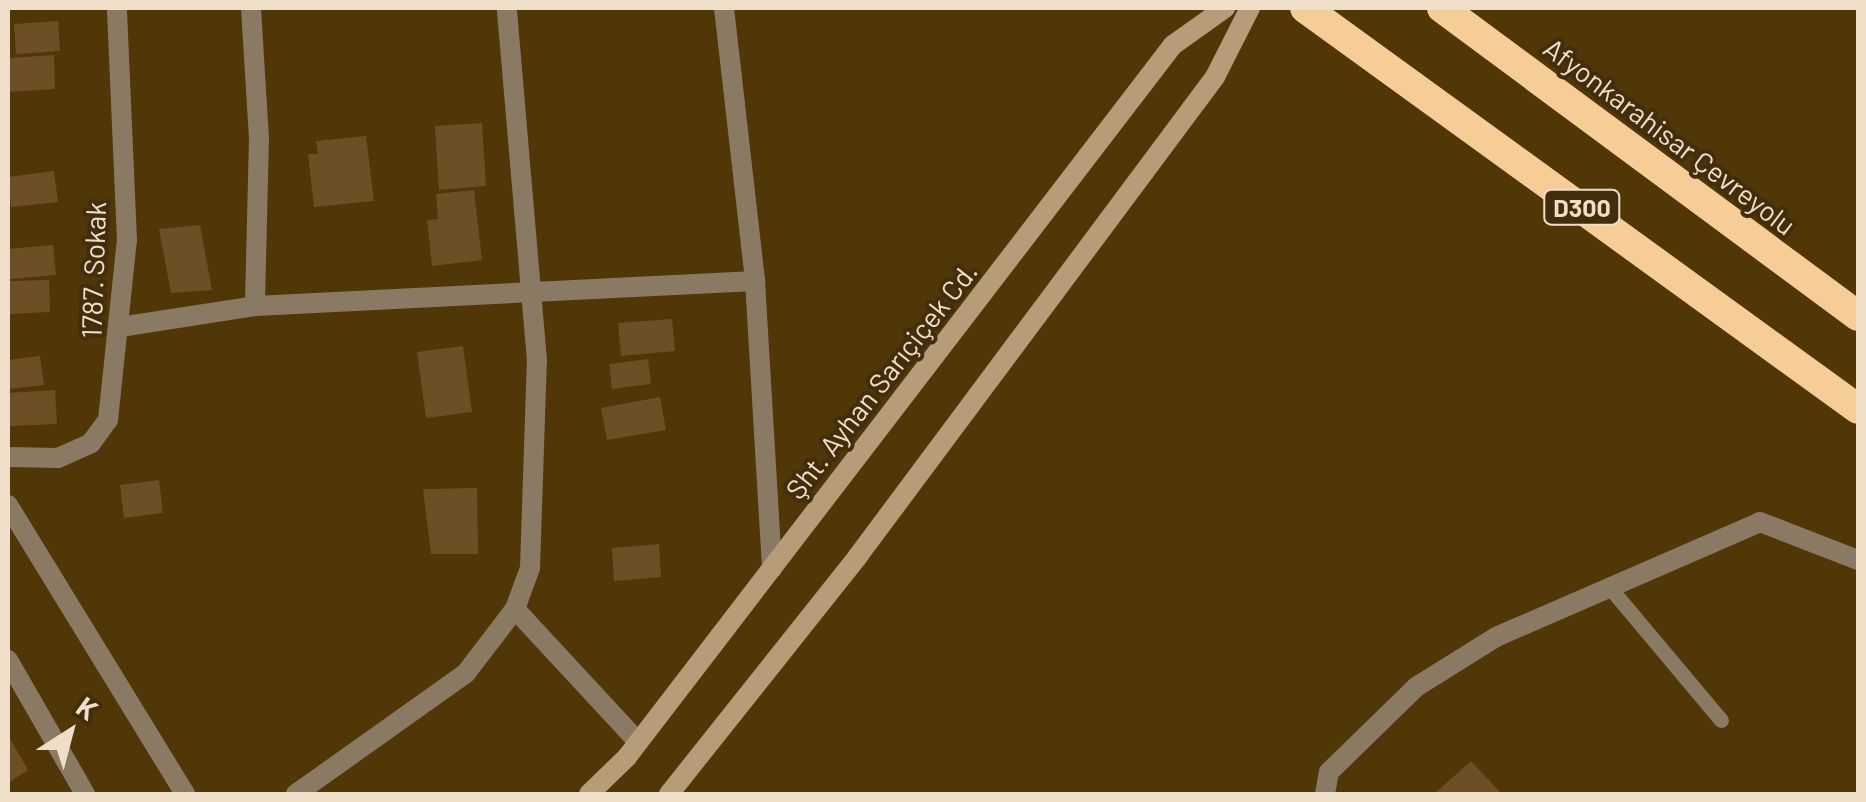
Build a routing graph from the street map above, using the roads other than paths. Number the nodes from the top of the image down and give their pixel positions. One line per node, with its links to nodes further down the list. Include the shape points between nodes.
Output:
1 (117, 8): 13 (street, 1787. Sokak, via 127,240)
2 (251, 8): 11 (street, via 259,138)
3 (507, 8): 10 (street, via 523,144)
4 (724, 8): 9 (street)
5 (1225, 8): 18 (main road, Şht. Ayhan Sarıçiçek Cd., via 1173,46)
6 (1250, 8): 28 (main road, via 1215,78 858,556)
7 (1304, 8): 14 (highway, D300)
8 (1442, 8): 12 (highway, Afyonkarahisar Çevreyolu / D300)
9 (755, 281): 10 (street); 18 (street)
10 (528, 291): 11 (street); 20 (street, via 537,362 534,493 530,568)
11 (255, 306): 13 (street)
12 (1858, 316)
13 (120, 326): 15 (street, 1787. Sokak, via 108,420 91,443 58,458)
14 (1858, 409)
15 (8, 457)
16 (8, 506): 25 (street)
17 (1858, 560): 19 (street, via 1760,522)
18 (772, 568): 23 (main road, Şht. Ayhan Sarıçiçek Cd.)
19 (1612, 589): 22 (lane); 29 (street, via 1496,637 1416,687 1328,772)
20 (515, 609): 23 (street); 26 (street, via 466,674)
21 (11, 675): 24 (street)
22 (1721, 720)
23 (638, 742): 27 (main road, Şht. Ayhan Sarıçiçek Cd.)
24 (85, 794)
25 (185, 794)
26 (296, 794)
27 (589, 794)
28 (669, 794)
29 (1325, 794)

